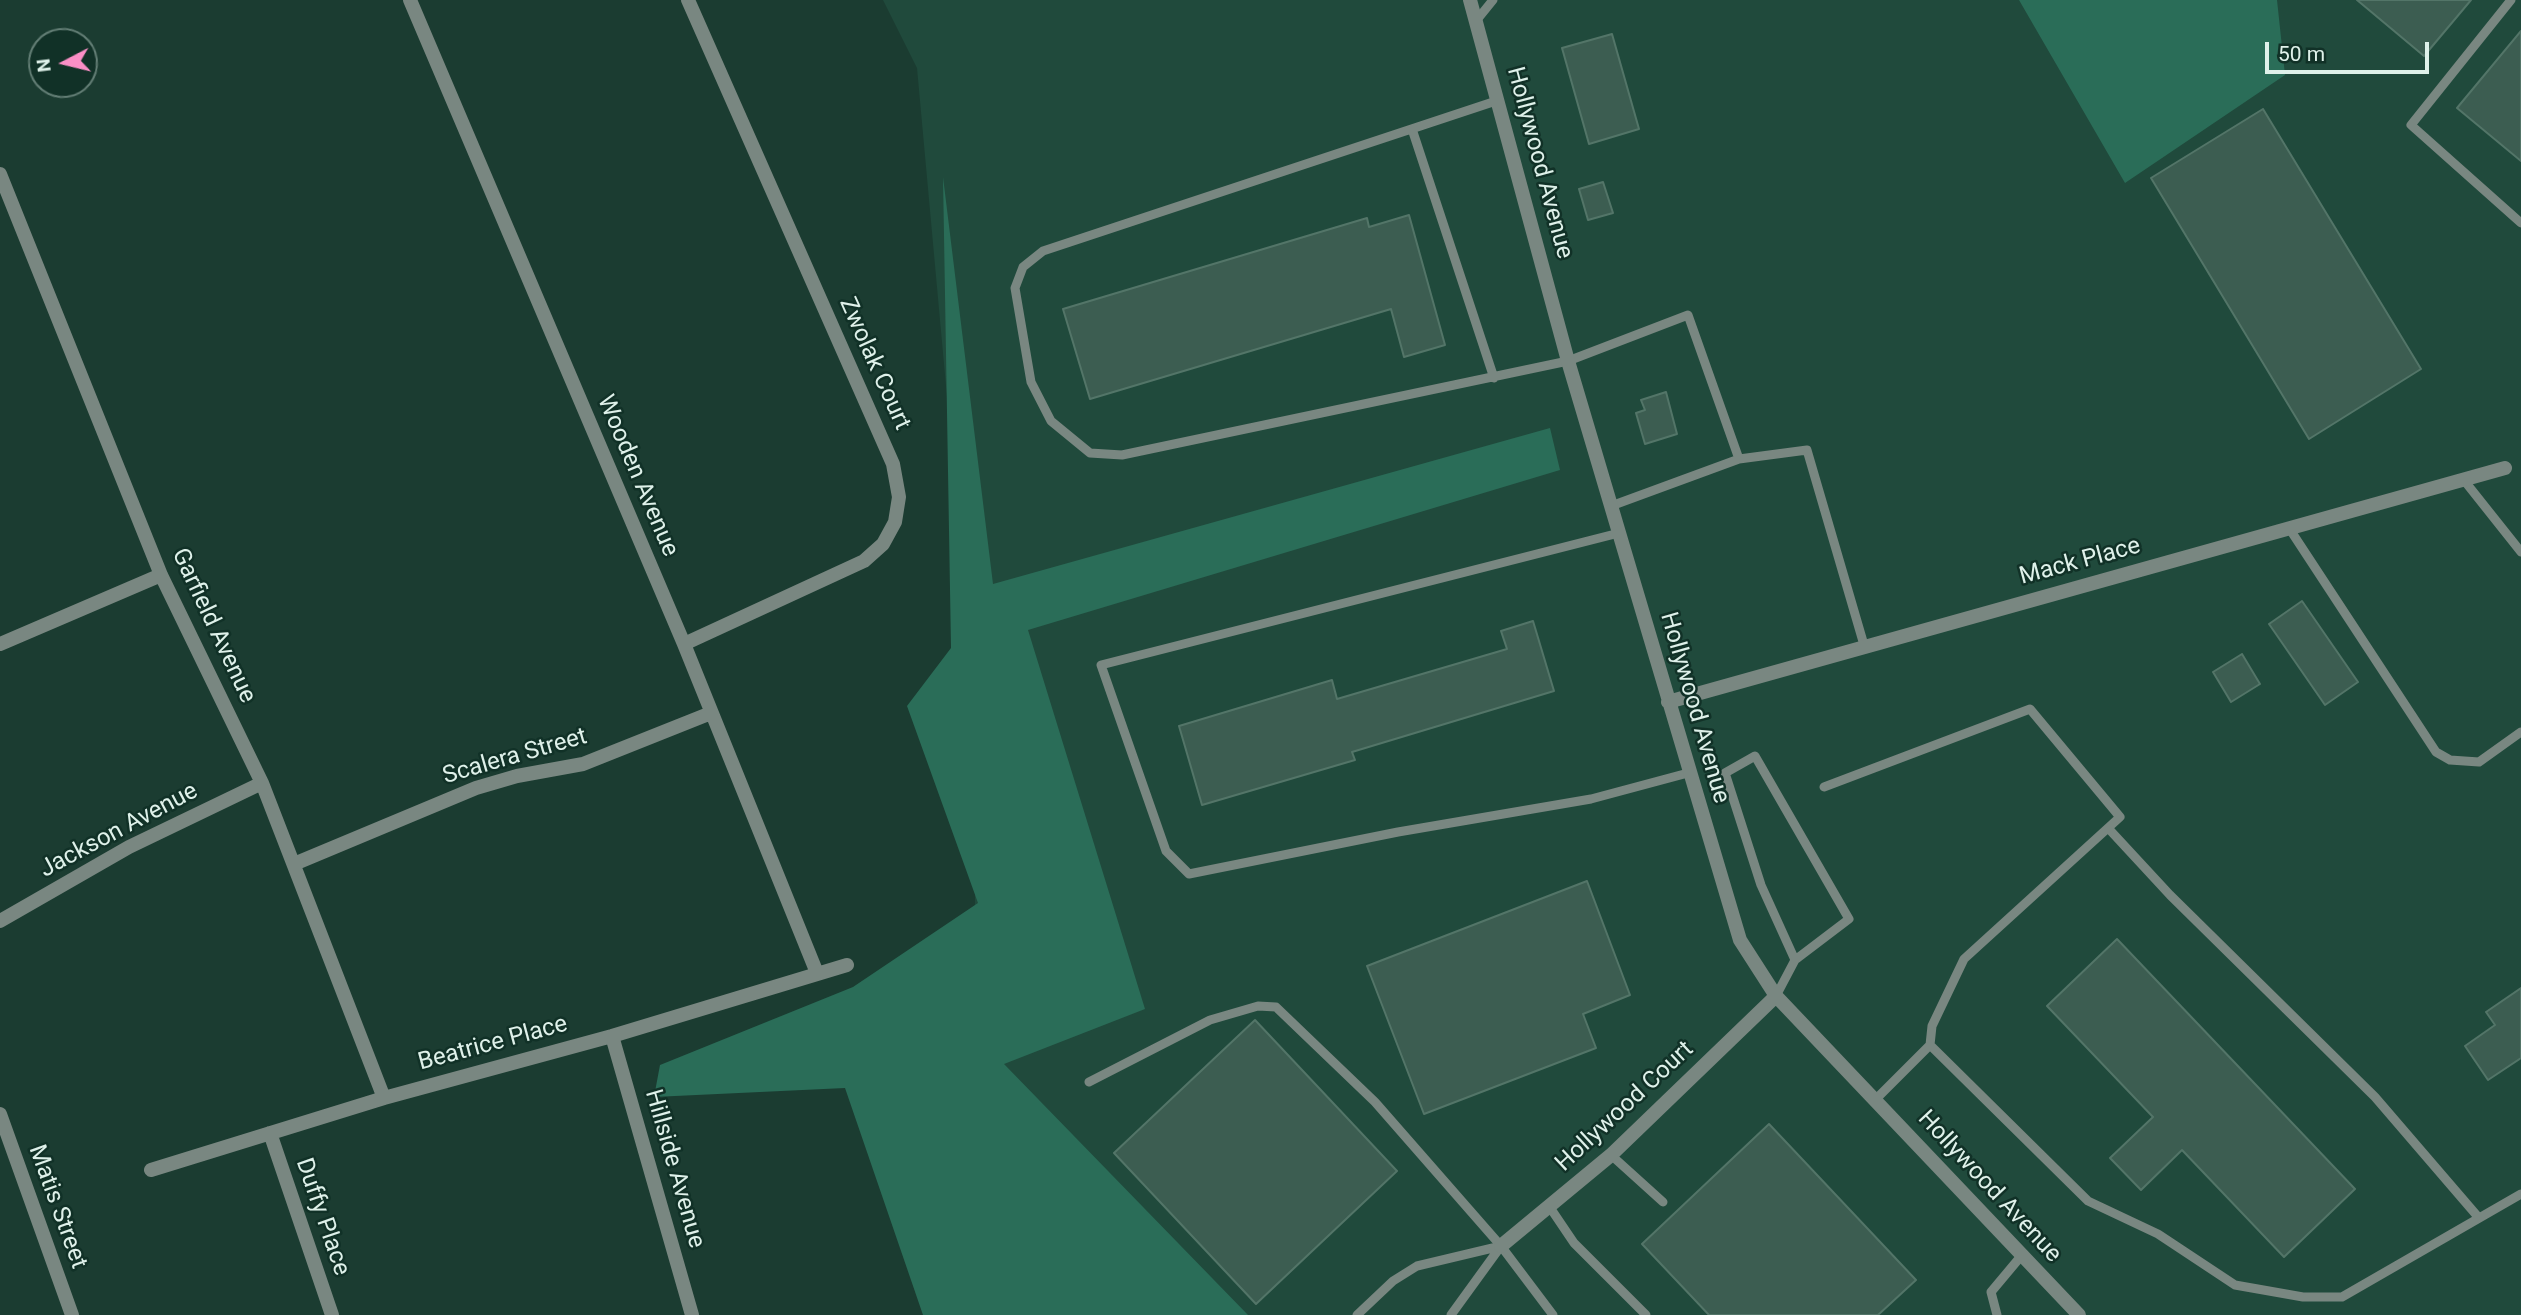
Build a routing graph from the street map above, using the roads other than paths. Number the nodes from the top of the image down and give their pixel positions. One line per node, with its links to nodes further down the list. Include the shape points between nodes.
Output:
1 (410, 0): 22 (street, Wooden Avenue)
2 (688, 0): 22 (street, Zwolak Court, via 893,464 899,497 895,522 883,544 864,561)
3 (1470, 0): 6 (street, Hollywood Avenue)
4 (1493, 0): 6 (lane)
5 (2511, 0): 10 (lane, via 2411,125)
6 (1476, 21): 7 (street, Hollywood Avenue)
7 (1499, 100): 8 (lane); 11 (street, Hollywood Avenue)
8 (1412, 129): 12 (lane); 12 (lane, via 1043,251 1023,267 1015,288 1031,382 1051,421 1090,453 1122,455)
9 (0, 174): 20 (street, Garfield Avenue)
10 (2521, 223)
11 (1568, 361): 12 (lane); 13 (lane, via 1688,315); 16 (street, Hollywood Avenue)
12 (1494, 378)
13 (1739, 459): 16 (lane); 23 (lane, via 1807,450)
14 (2505, 468): 15 (street, Mack Place)
15 (2463, 479): 17 (street, Mack Place); 19 (lane)
16 (1611, 506): 18 (street, Hollywood Avenue)
17 (2289, 528): 23 (street, Mack Place); 26 (lane, via 2436,752 2450,760 2479,762)
18 (1619, 533): 24 (street, Hollywood Avenue); 27 (lane, via 1101,665 1166,851 1189,874 1591,799)
19 (2521, 552)
20 (161, 575): 21 (street); 28 (street, Garfield Avenue)
21 (0, 644)
22 (684, 644): 25 (street, Wooden Avenue)
23 (1864, 645): 24 (street, Mack Place)
24 (1668, 702): 27 (street, Hollywood Avenue)
25 (711, 713): 31 (street, Scalera Street, via 583,764 476,788); 35 (street, Wooden Avenue)
26 (2521, 732)
27 (1688, 773): 36 (street, Hollywood Avenue, via 1740,940)
28 (262, 783): 31 (street, Garfield Avenue); 32 (street, Jackson Avenue, via 129,847)
29 (1824, 787): 30 (lane, via 2030,709 2120,817)
30 (2108, 828): 38 (lane, via 1964,959 1932,1026); 49 (lane, via 2375,1097)
31 (294, 864): 40 (street, Garfield Avenue)
32 (0, 921)
33 (1795, 960): 33 (lane, via 1849,919 1755,756 1725,773 1761,885); 36 (lane)
34 (847, 965): 35 (street, Beatrice Place)
35 (817, 973): 37 (street, Beatrice Place)
36 (1776, 996): 41 (street, Hollywood Avenue); 44 (street, Hollywood Court)
37 (611, 1036): 40 (street, Beatrice Place); 54 (street, Hillside Avenue)
38 (1930, 1045): 41 (lane); 49 (lane, via 2088,1201 2158,1234 2235,1285 2303,1297 2342,1297)
39 (1089, 1082): 50 (lane, via 1210,1020 1258,1006 1276,1007 1375,1102)
40 (384, 1098): 43 (street, Beatrice Place)
41 (1875, 1100): 51 (street, Hollywood Avenue)
42 (0, 1114): 52 (street, Matis Street)
43 (270, 1133): 45 (street, Beatrice Place); 53 (street, Duffy Place)
44 (1611, 1155): 47 (lane); 48 (street, Hollywood Court)
45 (151, 1170)
46 (2521, 1194): 49 (lane)
47 (1663, 1202)
48 (1549, 1206): 50 (street, Hollywood Court); 58 (lane, via 1574,1243)
49 (2479, 1218)
50 (1501, 1246): 55 (lane, via 1418,1266 1393,1281); 56 (lane); 57 (lane)
51 (2022, 1255): 59 (lane, via 1991,1292); 60 (street, Hollywood Avenue)
52 (72, 1315)
53 (332, 1315)
54 (692, 1315)
55 (1357, 1315)
56 (1451, 1315)
57 (1553, 1315)
58 (1646, 1315)
59 (1997, 1315)
60 (2078, 1315)

